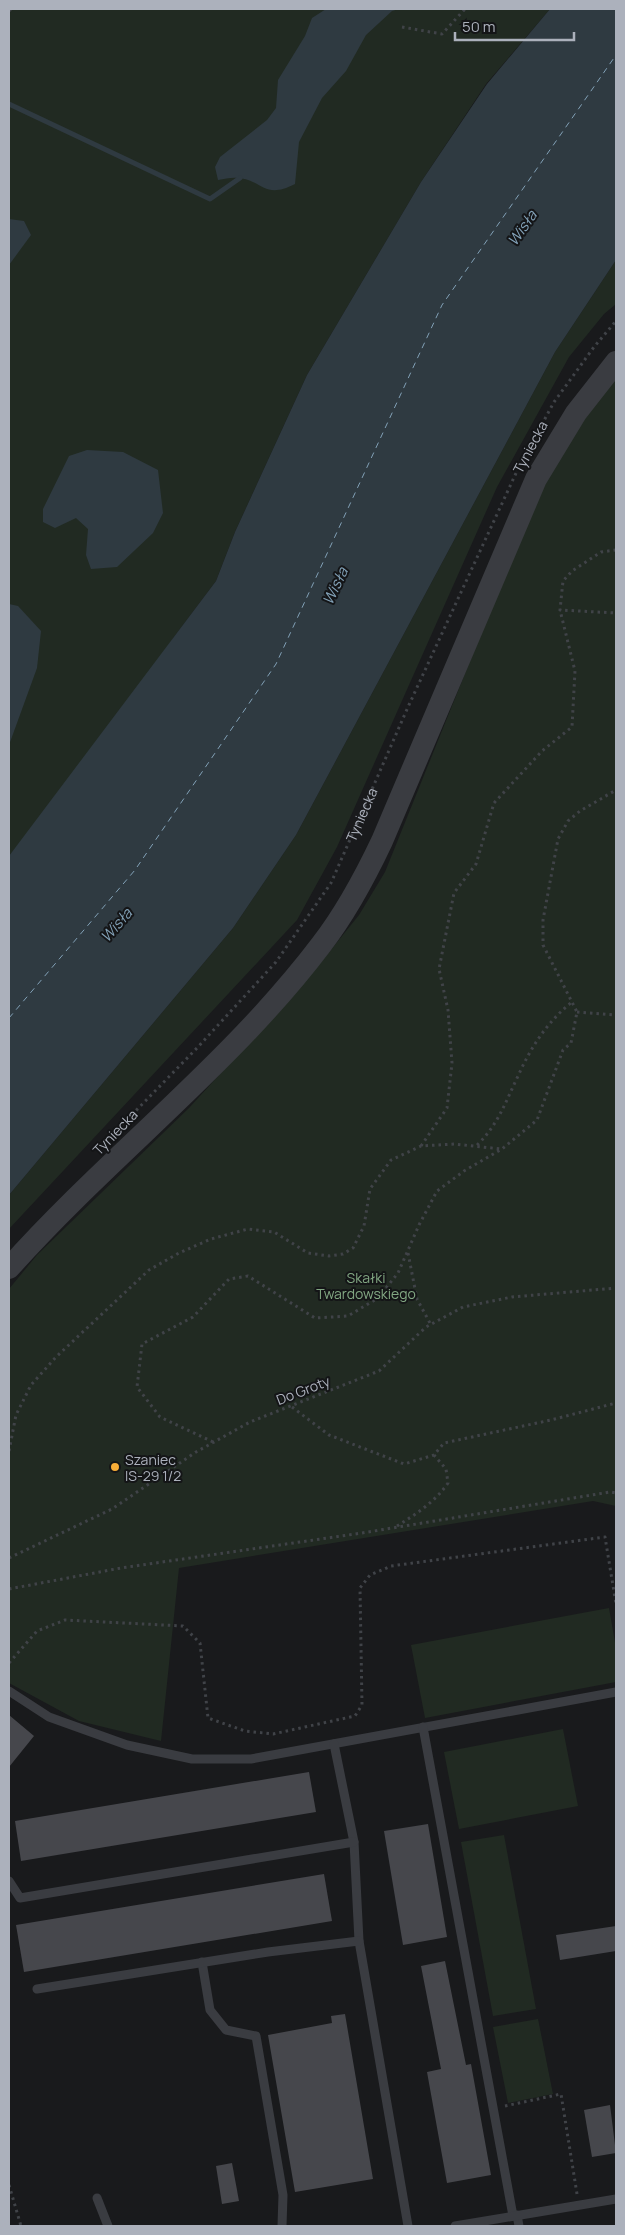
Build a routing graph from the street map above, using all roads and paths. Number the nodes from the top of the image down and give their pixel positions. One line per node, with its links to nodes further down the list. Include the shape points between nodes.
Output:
1 (465, 9): 2 (path, via 442,34)
2 (402, 27)
3 (616, 321): 12 (path, Tyniecka, via 554,402 507,490 331,883 276,962)
4 (616, 362): 17 (street, Tyniecka, via 576,413 536,479 382,841 369,869 322,944 266,1013)
5 (616, 550): 6 (path, via 601,552 572,571 563,581)
6 (560, 610): 7 (path); 14 (path, via 575,671 572,727 542,751 494,803 476,864 454,893 438,969 448,1010 452,1062 447,1108)
7 (616, 613)
8 (616, 790): 9 (path, via 580,811 568,822 558,839 543,920 543,945)
9 (572, 1002): 10 (path); 13 (path, via 549,1023 536,1042 491,1132)
10 (577, 1012): 11 (path); 15 (path, via 571,1043 563,1050 537,1120)
11 (616, 1014)
12 (116, 1132)
13 (477, 1145): 14 (path); 15 (path)
14 (421, 1146): 23 (path, via 391,1160 370,1189 364,1226 353,1248 343,1254 308,1253 274,1232 248,1229 210,1239 149,1270 56,1356 31,1384 16,1415)
15 (502, 1149): 16 (path, via 438,1191)
16 (407, 1252): 19 (path, via 417,1299); 22 (path, via 398,1273 378,1298 348,1316 316,1318 248,1276 229,1279 193,1317 142,1344 136,1387 160,1417)
17 (9, 1268)
18 (616, 1288): 19 (path, Do Groty, via 479,1303 463,1307)
19 (430, 1325): 21 (path, Do Groty, via 378,1371)
20 (616, 1403): 24 (path, via 444,1443)
21 (291, 1406): 22 (path, Do Groty, via 250,1422); 24 (path, via 329,1435 404,1464)
22 (213, 1442): 27 (path, Do Groty, via 112,1510)
23 (9, 1451)
24 (434, 1455): 26 (path, via 446,1469 448,1483 422,1510)
25 (616, 1493): 26 (path)
26 (394, 1527): 28 (path, via 121,1568)
27 (9, 1558)
28 (9, 1589)
29 (616, 1604): 30 (path, via 605,1536 391,1566 370,1575 360,1588 362,1705 355,1716 273,1734 245,1731 208,1718 200,1643 183,1626 65,1620 37,1631)
30 (9, 1664)
31 (9, 1691): 34 (lane, via 48,1717 127,1745 192,1759 251,1759)
32 (616, 1692): 33 (lane)
33 (423, 1727): 34 (lane); 45 (lane)
34 (334, 1744): 35 (lane)
35 (354, 1842): 36 (lane, via 20,1898); 37 (lane)
36 (9, 1881)
37 (359, 1941): 38 (lane); 49 (lane)
38 (202, 1962): 39 (lane); 48 (lane, via 210,2010 226,2030 256,2036 283,2195)
39 (37, 1989)
40 (506, 2106): 44 (path, via 561,2094)
41 (9, 2185): 46 (path)
42 (97, 2198): 47 (lane)
43 (616, 2199): 44 (lane)
44 (579, 2204): 45 (lane)
45 (515, 2215): 50 (lane); 51 (lane)
46 (21, 2226)
47 (108, 2226)
48 (282, 2226)
49 (408, 2226)
50 (455, 2226)
51 (519, 2226)

